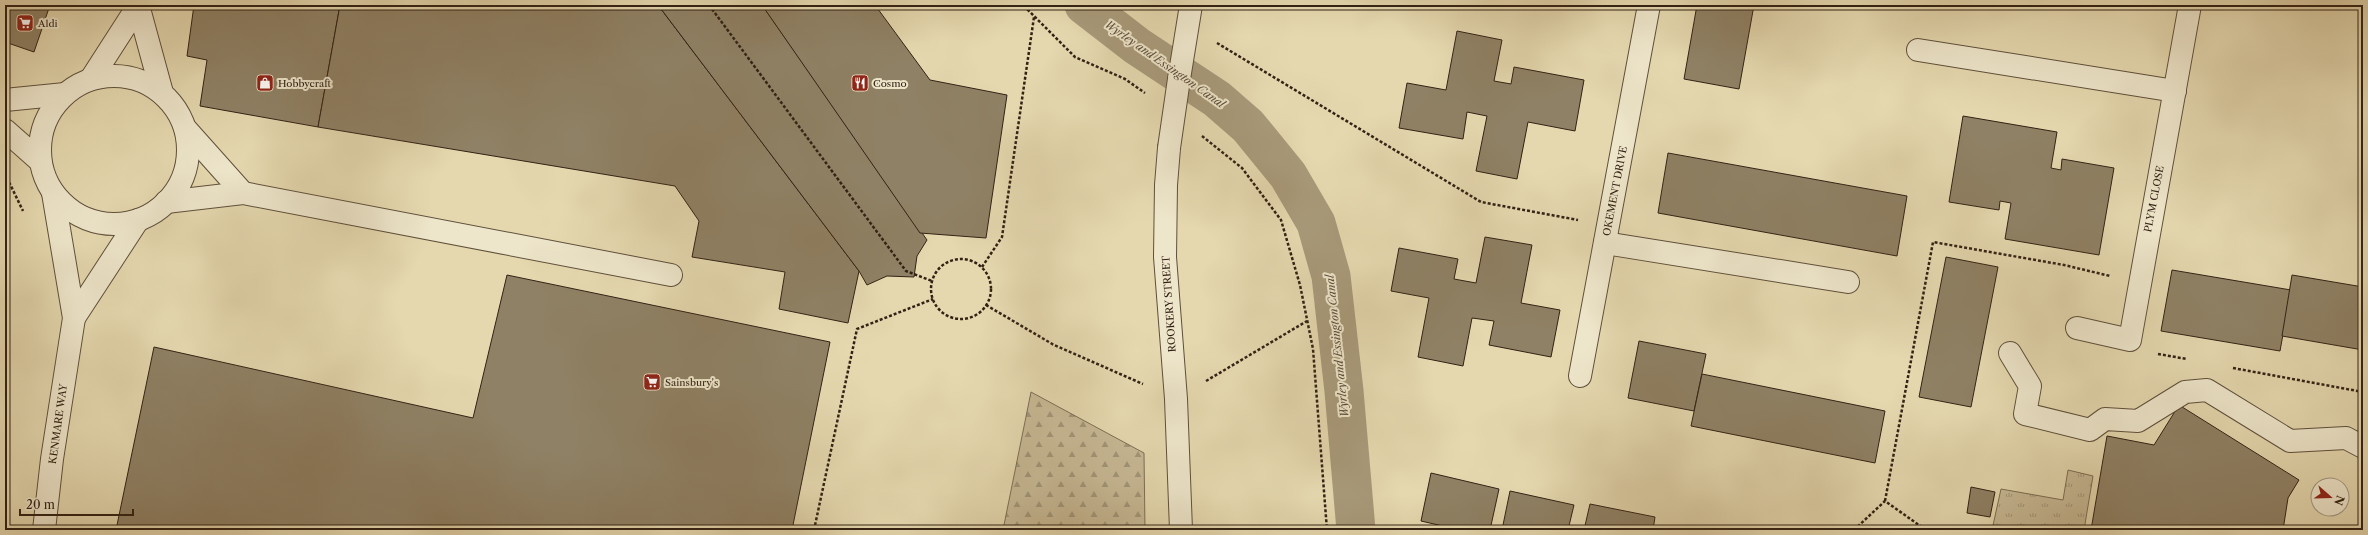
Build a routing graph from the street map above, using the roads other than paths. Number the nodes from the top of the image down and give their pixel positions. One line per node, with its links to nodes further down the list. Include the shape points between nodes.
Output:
1 (138, 5): 6 (street); 8 (street)
2 (1649, 5): 18 (street, OKEMENT DRIVE)
3 (2190, 5): 7 (street, PLYM CLOSE)
4 (1190, 15): 27 (street, ROOKERY STREET, bridge, via 1169,148 1166,185 1165,257 1176,398)
5 (1918, 50): 7 (street)
6 (91, 79): 8 (street, via 120,76 140,80); 9 (street)
7 (2175, 91): 22 (street, PLYM CLOSE, via 2138,283 2130,340)
8 (162, 92): 11 (street, via 176,110)
9 (65, 94): 10 (street); 13 (street, via 50,111 41,135)
10 (5, 100)
11 (185, 128): 15 (street); 16 (street, via 188,154 181,182)
12 (5, 130): 13 (street)
13 (40, 161): 14 (street, via 45,179)
14 (54, 193): 17 (street, via 69,210 91,221 117,224); 21 (street)
15 (243, 193): 16 (street); 19 (street)
16 (166, 202): 17 (street)
17 (138, 220): 21 (street)
18 (1606, 235): 20 (street); 24 (street, OKEMENT DRIVE)
19 (671, 275)
20 (1848, 282)
21 (74, 318): 26 (street, KENMARE WAY, via 52,459)
22 (2077, 328)
23 (2010, 353): 25 (street, via 2030,386 2025,414 2090,430 2105,419 2138,421 2185,392 2208,390 2290,441 2346,438)
24 (1580, 376)
25 (2363, 447)
26 (44, 530)
27 (1181, 530)

